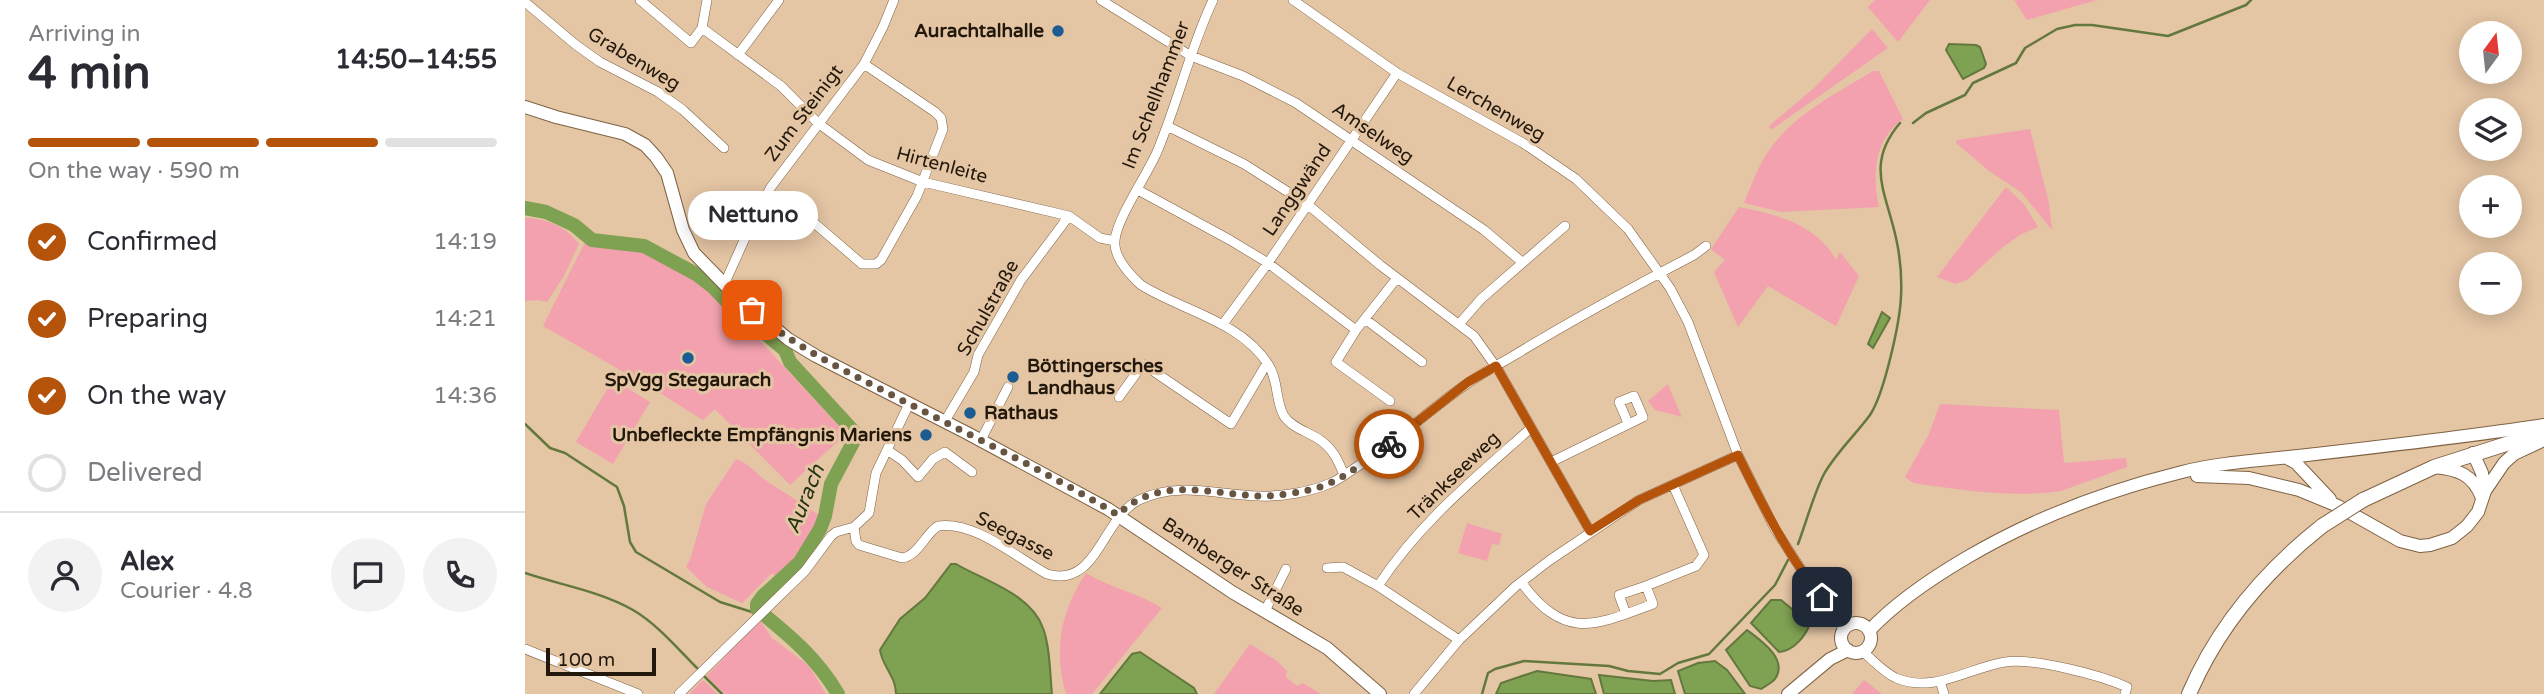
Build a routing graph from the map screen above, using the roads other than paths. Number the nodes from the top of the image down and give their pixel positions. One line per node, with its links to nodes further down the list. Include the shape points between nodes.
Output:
1 (640, 0): 9 (street, via 691,43)
2 (707, 0): 9 (street)
3 (779, 0): 10 (street)
4 (894, 0): 12 (street, Zum Steinigt)
5 (1101, 0): 11 (street, Amselweg)
6 (1213, 0): 11 (street, Im Schellhammer)
7 (1293, 0): 13 (street, Lerchenweg)
8 (525, 2): 18 (street, Grabenweg, via 592,56 675,104)
9 (702, 28): 10 (street, Hirtenleite)
10 (738, 55): 15 (street, Hirtenleite, via 781,86)
11 (1191, 56): 16 (street, Im Schellhammer); 17 (street, Amselweg, via 1296,103)
12 (864, 64): 15 (street, Zum Steinigt); 19 (street, via 941,118 943,129)
13 (1397, 73): 17 (street, Langgwänd); 29 (street, Lerchenweg, via 1523,143 1576,179 1628,229)
14 (525, 107): 31 (main road, Bamberger Straße, via 625,134 651,150 667,173 688,243)
15 (818, 123): 19 (street, Hirtenleite, via 869,160); 31 (street, Zum Steinigt, via 767,193)
16 (1167, 126): 20 (street, Im Schellhammer); 21 (street, via 1244,164)
17 (1352, 140): 21 (street, Langgwänd); 27 (street, Amselweg, via 1484,230)
18 (724, 148)
19 (923, 182): 22 (street, Hirtenleite); 24 (street, via 876,264 863,264 813,222)
20 (1138, 190): 25 (street, Im Schellhammer); 28 (street)
21 (1307, 204): 28 (street, Langgwänd); 30 (street)
22 (1069, 216): 25 (street, via 1100,238); 43 (street, Schulstraße, via 1021,280)
23 (1565, 226): 27 (street)
24 (807, 229)
25 (1115, 241): 34 (street, via 1121,262 1141,285)
26 (1706, 246): 29 (street)
27 (1522, 262): 33 (street)
28 (1268, 263): 34 (street, Langgwänd); 35 (street)
29 (1660, 273): 38 (street); 50 (street, Lerchenweg, via 1688,322)
30 (1397, 278): 32 (street); 33 (street)
31 (724, 285): 42 (main road, Bamberger Straße, via 788,339)
32 (1365, 319): 35 (street); 36 (street)
33 (1460, 323): 38 (street)
34 (1223, 324): 37 (street)
35 (1356, 330): 41 (street, via 1336,362)
36 (1422, 362)
37 (1267, 363): 40 (street, via 1231,424 1143,365); 55 (street, via 1276,379 1284,416 1332,450)
38 (1496, 366): 45 (street); 55 (street)
39 (1008, 387): 47 (street)
40 (1119, 397)
41 (1390, 401)
42 (909, 404): 43 (main road, Bamberger Straße); 48 (street)
43 (945, 421): 47 (main road, Bamberger Straße)
44 (1628, 423): 52 (street)
45 (1531, 428): 52 (street); 66 (street, Tränkseeweg, via 1439,509)
46 (2542, 433): 49 (main road); 51 (main road); 58 (main road, via 2504,463)
47 (981, 440): 60 (main road, Bamberger Straße)
48 (887, 450): 54 (street, via 919,477 945,452); 61 (street, via 876,473 869,513)
49 (2473, 453): 53 (main road); 58 (main road)
50 (1738, 455): 57 (street); 70 (street, Lerchenweg, via 1775,529 1808,580)
51 (2287, 458): 56 (main road); 59 (main road)
52 (1551, 462): 62 (street)
53 (2434, 467): 58 (main road, via 2466,474); 82 (main road, bridge, via 2363,500 2322,526 2277,564 2235,611)
54 (972, 472)
55 (1345, 475): 60 (street, via 1312,489 1260,496 1160,491)
56 (2159, 478): 59 (main road, via 2249,478 2299,490); 70 (main road, via 2094,497 2023,526 1949,568)
57 (1673, 485): 62 (street); 67 (street, via 1704,555 1696,566)
58 (2483, 495): 59 (main road, via 2473,519 2460,533 2420,546 2400,541)
59 (2338, 506)
60 (1118, 515): 61 (street, Seegasse, via 1088,564 1075,573 1054,576 955,526 938,526 902,558 859,545); 68 (main road, Bamberger Straße)
61 (854, 527): 77 (street, via 831,536 805,571)
62 (1590, 531): 65 (street)
63 (1327, 568): 66 (street, via 1343,567)
64 (1286, 569): 68 (street)
65 (1521, 582): 69 (street, via 1543,608 1562,620 1596,624); 71 (street)
66 (1378, 586): 71 (street)
67 (1646, 586): 69 (street, via 1653,604); 69 (street, via 1619,595)
68 (1265, 611): 78 (main road, Bamberger Straße, via 1327,648)
69 (1626, 614)
70 (1853, 634): 72 (main road); 72 (main road, via 1855,652); 80 (main road)
71 (1459, 640): 79 (street)
72 (1865, 648): 74 (street, via 1884,671 1912,684)
73 (525, 649): 76 (street)
74 (1941, 684): 75 (street, via 2006,662 2026,662 2110,680); 81 (street)
75 (2126, 691)
76 (638, 694)
77 (679, 694)
78 (1380, 694)
79 (1414, 694)
80 (1789, 694)
81 (1944, 694)
82 (2189, 694)

